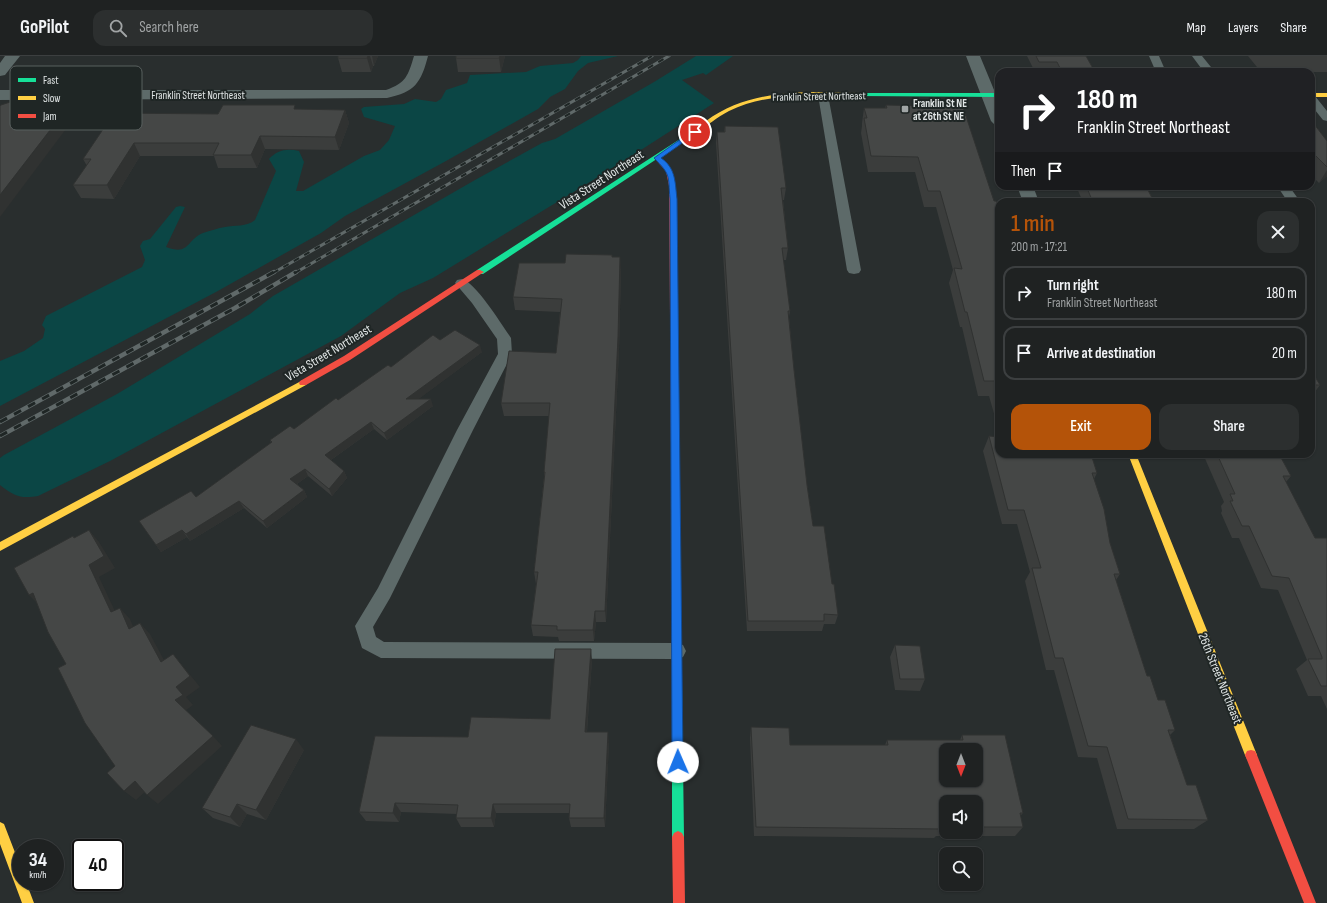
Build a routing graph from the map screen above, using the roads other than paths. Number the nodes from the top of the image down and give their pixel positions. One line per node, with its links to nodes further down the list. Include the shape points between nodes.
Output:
1 (14, 56): 8 (street)
2 (421, 56): 9 (street, Franklin Street Northeast, via 409,86 378,95)
3 (973, 56): 11 (street)
4 (1154, 56): 6 (lane)
5 (1197, 56): 7 (lane)
6 (1159, 68)
7 (1207, 68)
8 (0, 72)
9 (142, 95)
10 (823, 95): 11 (street, Franklin Street Northeast); 16 (street, Franklin Street Northeast, via 764,97 732,107); 17 (lane)
11 (994, 95)
12 (1315, 95): 13 (street)
13 (1327, 95)
14 (1315, 103): 15 (lane)
15 (1327, 118)
16 (657, 158): 18 (street, Vista Street Northeast); 21 (street, via 671,173 673,199)
17 (854, 270)
18 (462, 283): 20 (street, Vista Street Northeast, via 320,374); 21 (lane, via 504,338 505,354 384,593 364,626 368,642 381,650)
19 (1134, 458): 25 (street, 26th Street Northeast)
20 (0, 548)
21 (676, 651): 24 (street)
22 (0, 828): 23 (street)
23 (28, 903)
24 (678, 903)
25 (1310, 903)

